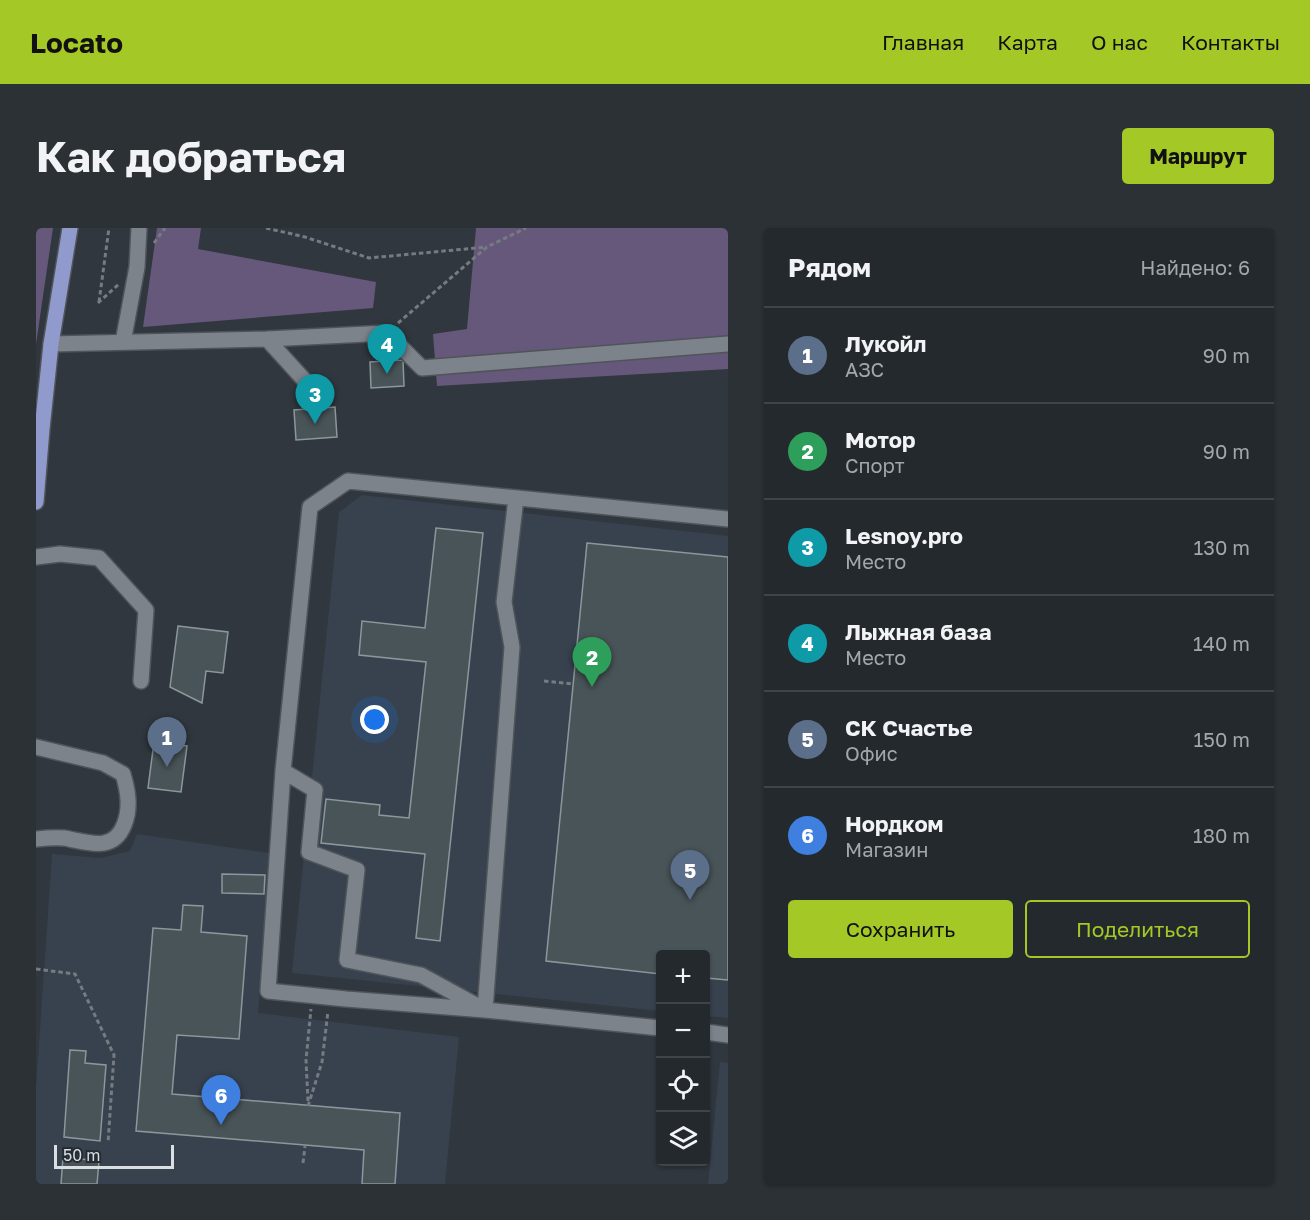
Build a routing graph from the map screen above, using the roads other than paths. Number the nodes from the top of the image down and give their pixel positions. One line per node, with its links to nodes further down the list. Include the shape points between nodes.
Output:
1 (70, 228): 5 (main road)
2 (139, 228): 4 (lane, via 137,267)
3 (267, 339): 4 (lane); 6 (lane, via 387,333 422,368); 7 (lane)
4 (123, 342): 5 (lane)
5 (51, 344): 9 (main road)
6 (728, 344)
7 (316, 393)
8 (516, 498): 10 (lane); 14 (lane, via 348,481 310,507); 16 (lane, via 504,602 512,647)
9 (36, 502)
10 (728, 519)
11 (36, 557): 12 (lane, via 60,554 99,558 146,610)
12 (141, 681)
13 (36, 747): 15 (lane, via 103,764 123,774 128,791 127,818 120,835 105,843)
14 (283, 771): 16 (lane, via 315,790 309,852 357,870 347,960 421,975); 16 (lane, via 268,991)
15 (36, 839)
16 (485, 1010): 17 (lane)
17 (656, 1028)
18 (710, 1033): 19 (lane)
19 (728, 1035)

